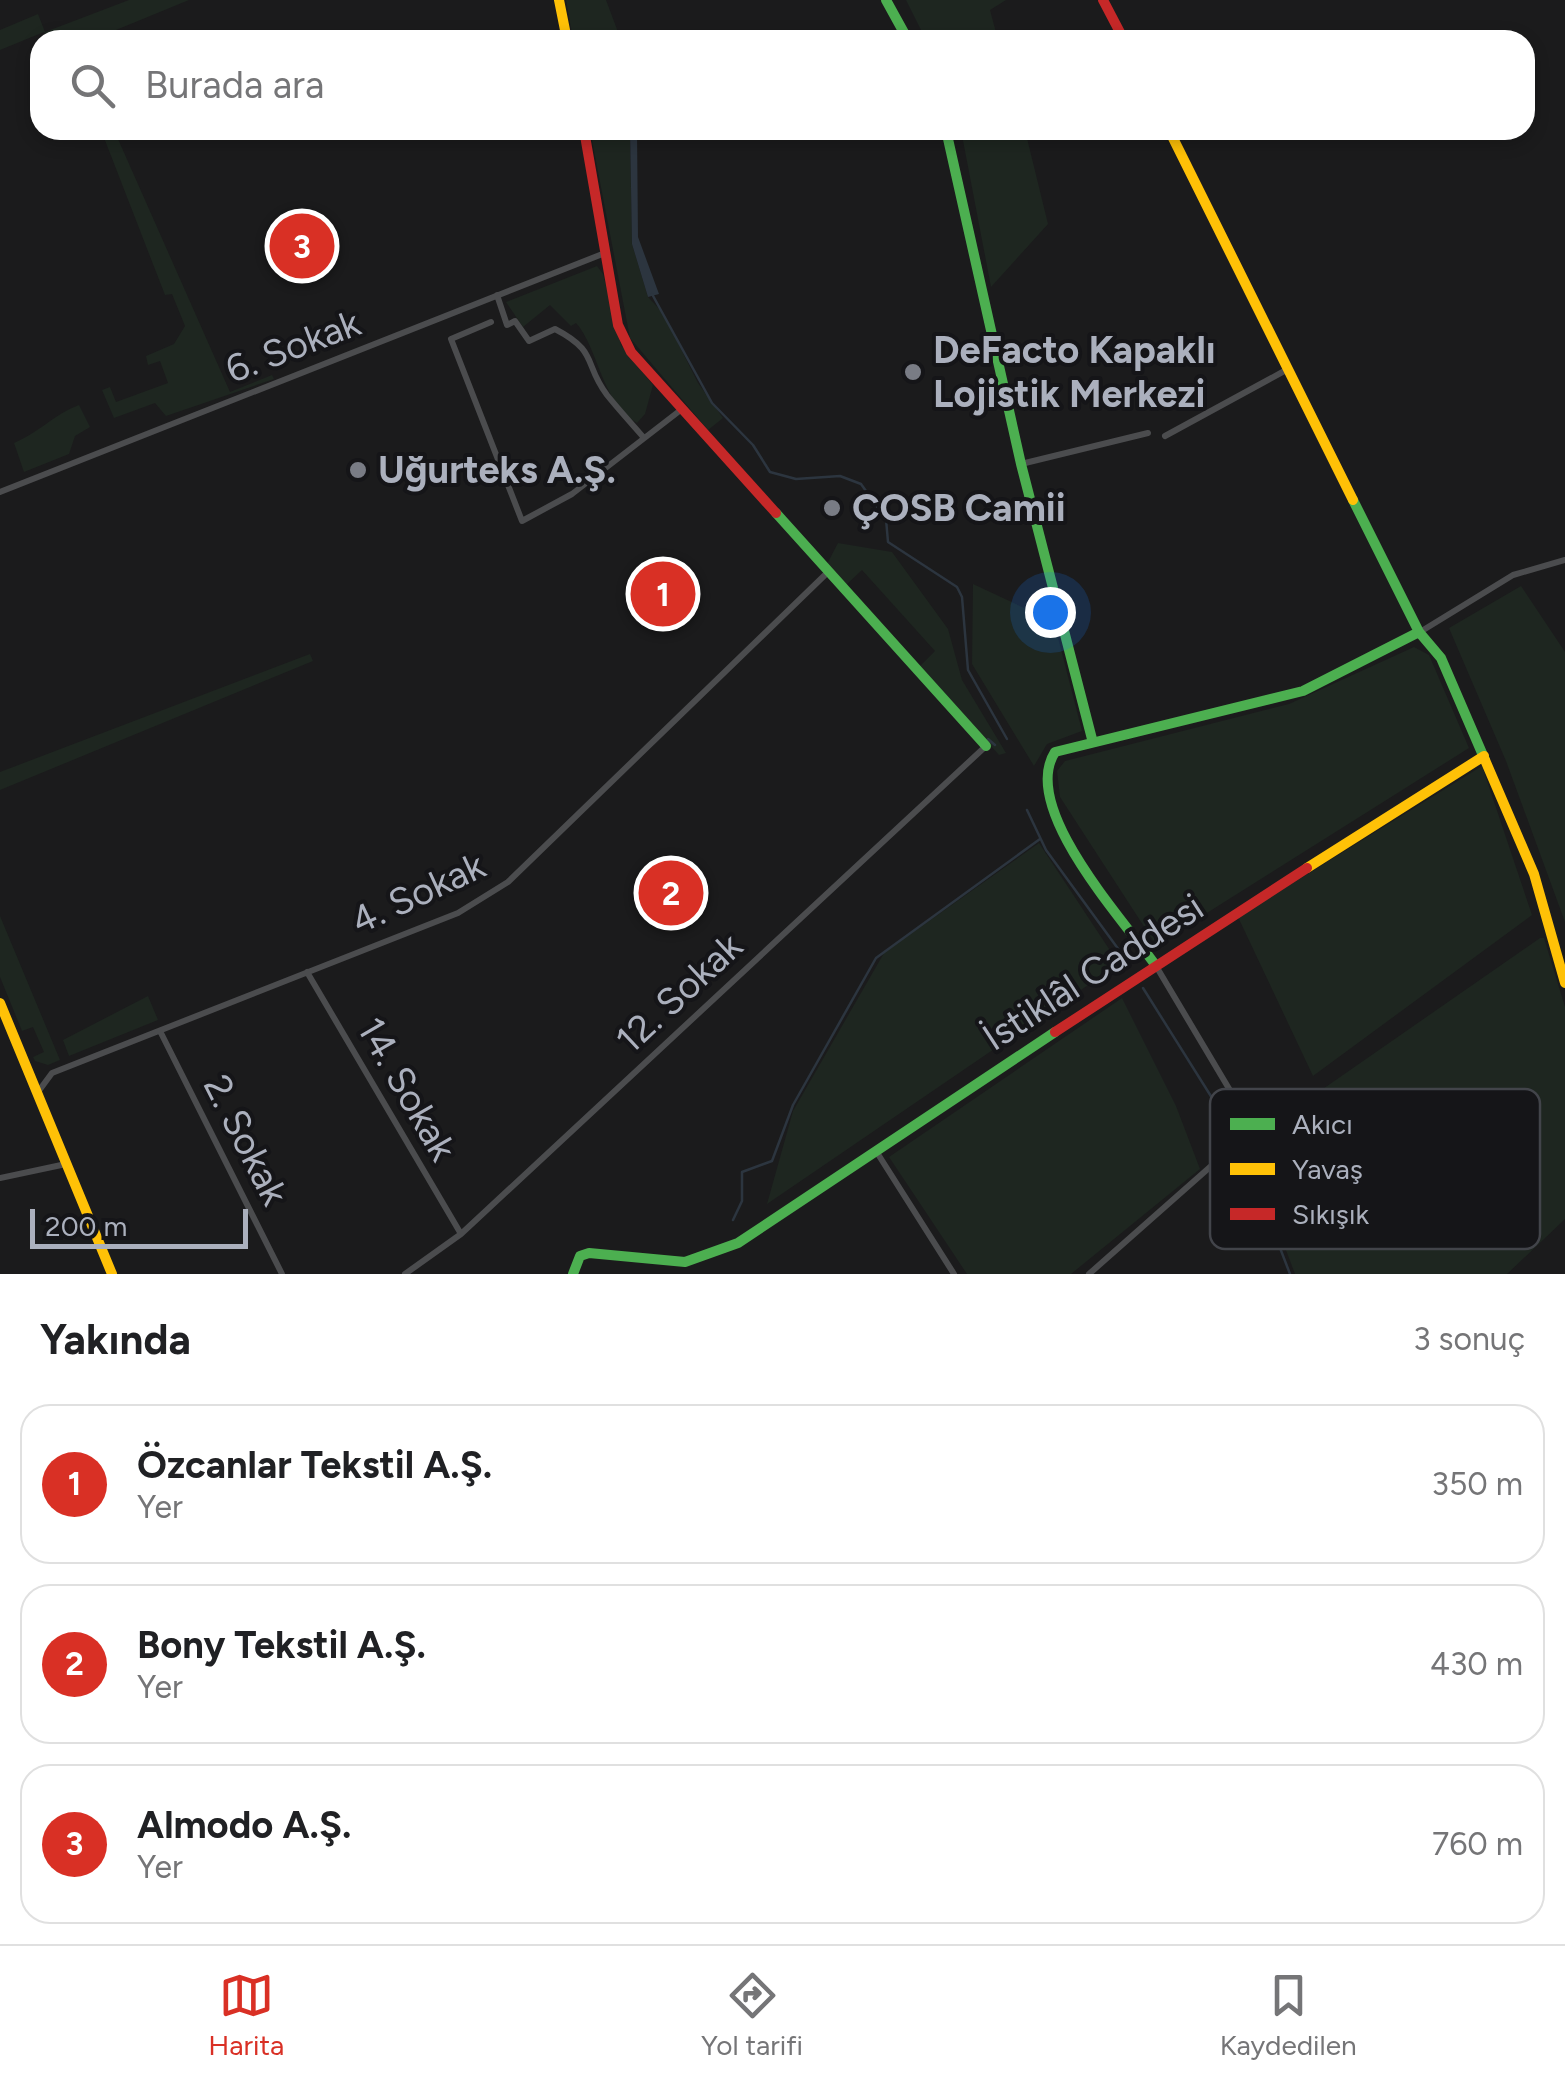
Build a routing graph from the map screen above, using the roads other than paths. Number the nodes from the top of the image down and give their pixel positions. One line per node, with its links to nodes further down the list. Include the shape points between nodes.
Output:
1 (559, 0): 4 (street)
2 (886, 0): 5 (street)
3 (1103, 0): 6 (street)
4 (565, 30)
5 (902, 30)
6 (1119, 30)
7 (586, 140): 10 (street)
8 (948, 140): 18 (street)
9 (1175, 140): 13 (street)
10 (606, 252): 11 (street, 6. Sokak); 14 (street, via 626,344)
11 (497, 295): 17 (street, via 507,324 515,321 529,341 554,329 577,340 591,356 604,392); 19 (street, 6. Sokak)
12 (491, 322): 17 (street, via 451,339 522,520 572,494)
13 (1290, 369): 16 (street); 22 (street)
14 (682, 409): 17 (street); 21 (street)
15 (1148, 434): 18 (street)
16 (1166, 436)
17 (644, 438)
18 (1021, 464): 23 (street)
19 (0, 492)
20 (1565, 560): 22 (street, via 1513,575)
21 (827, 573): 24 (street); 27 (street, 4. Sokak, via 508,882 458,913)
22 (1420, 632): 23 (street, via 1303,691); 25 (street, via 1441,658)
23 (1092, 740): 26 (street, via 1055,752 1045,791 1061,826)
24 (986, 746): 39 (street, 12. Sokak)
25 (1484, 756): 26 (street, İstiklâl Caddesi); 28 (street, via 1534,874)
26 (1156, 966): 33 (street); 35 (street, İstiklâl Caddesi)
27 (308, 972): 30 (street, 4. Sokak); 39 (street, 14. Sokak)
28 (1565, 983)
29 (0, 1003): 31 (street)
30 (160, 1031): 32 (street, 4. Sokak); 41 (street, 2. Sokak)
31 (28, 1068): 32 (street); 34 (street)
32 (51, 1074): 34 (street)
33 (1229, 1089)
34 (38, 1093): 36 (street)
35 (876, 1151): 43 (street, İstiklâl Caddesi, via 738,1243 685,1262 589,1253 580,1256); 44 (street)
36 (66, 1164): 38 (street); 40 (street)
37 (1210, 1168): 45 (street)
38 (0, 1178)
39 (461, 1234): 42 (street, 12. Sokak)
40 (112, 1274)
41 (282, 1274)
42 (405, 1274)
43 (573, 1274)
44 (954, 1274)
45 (1090, 1274)

